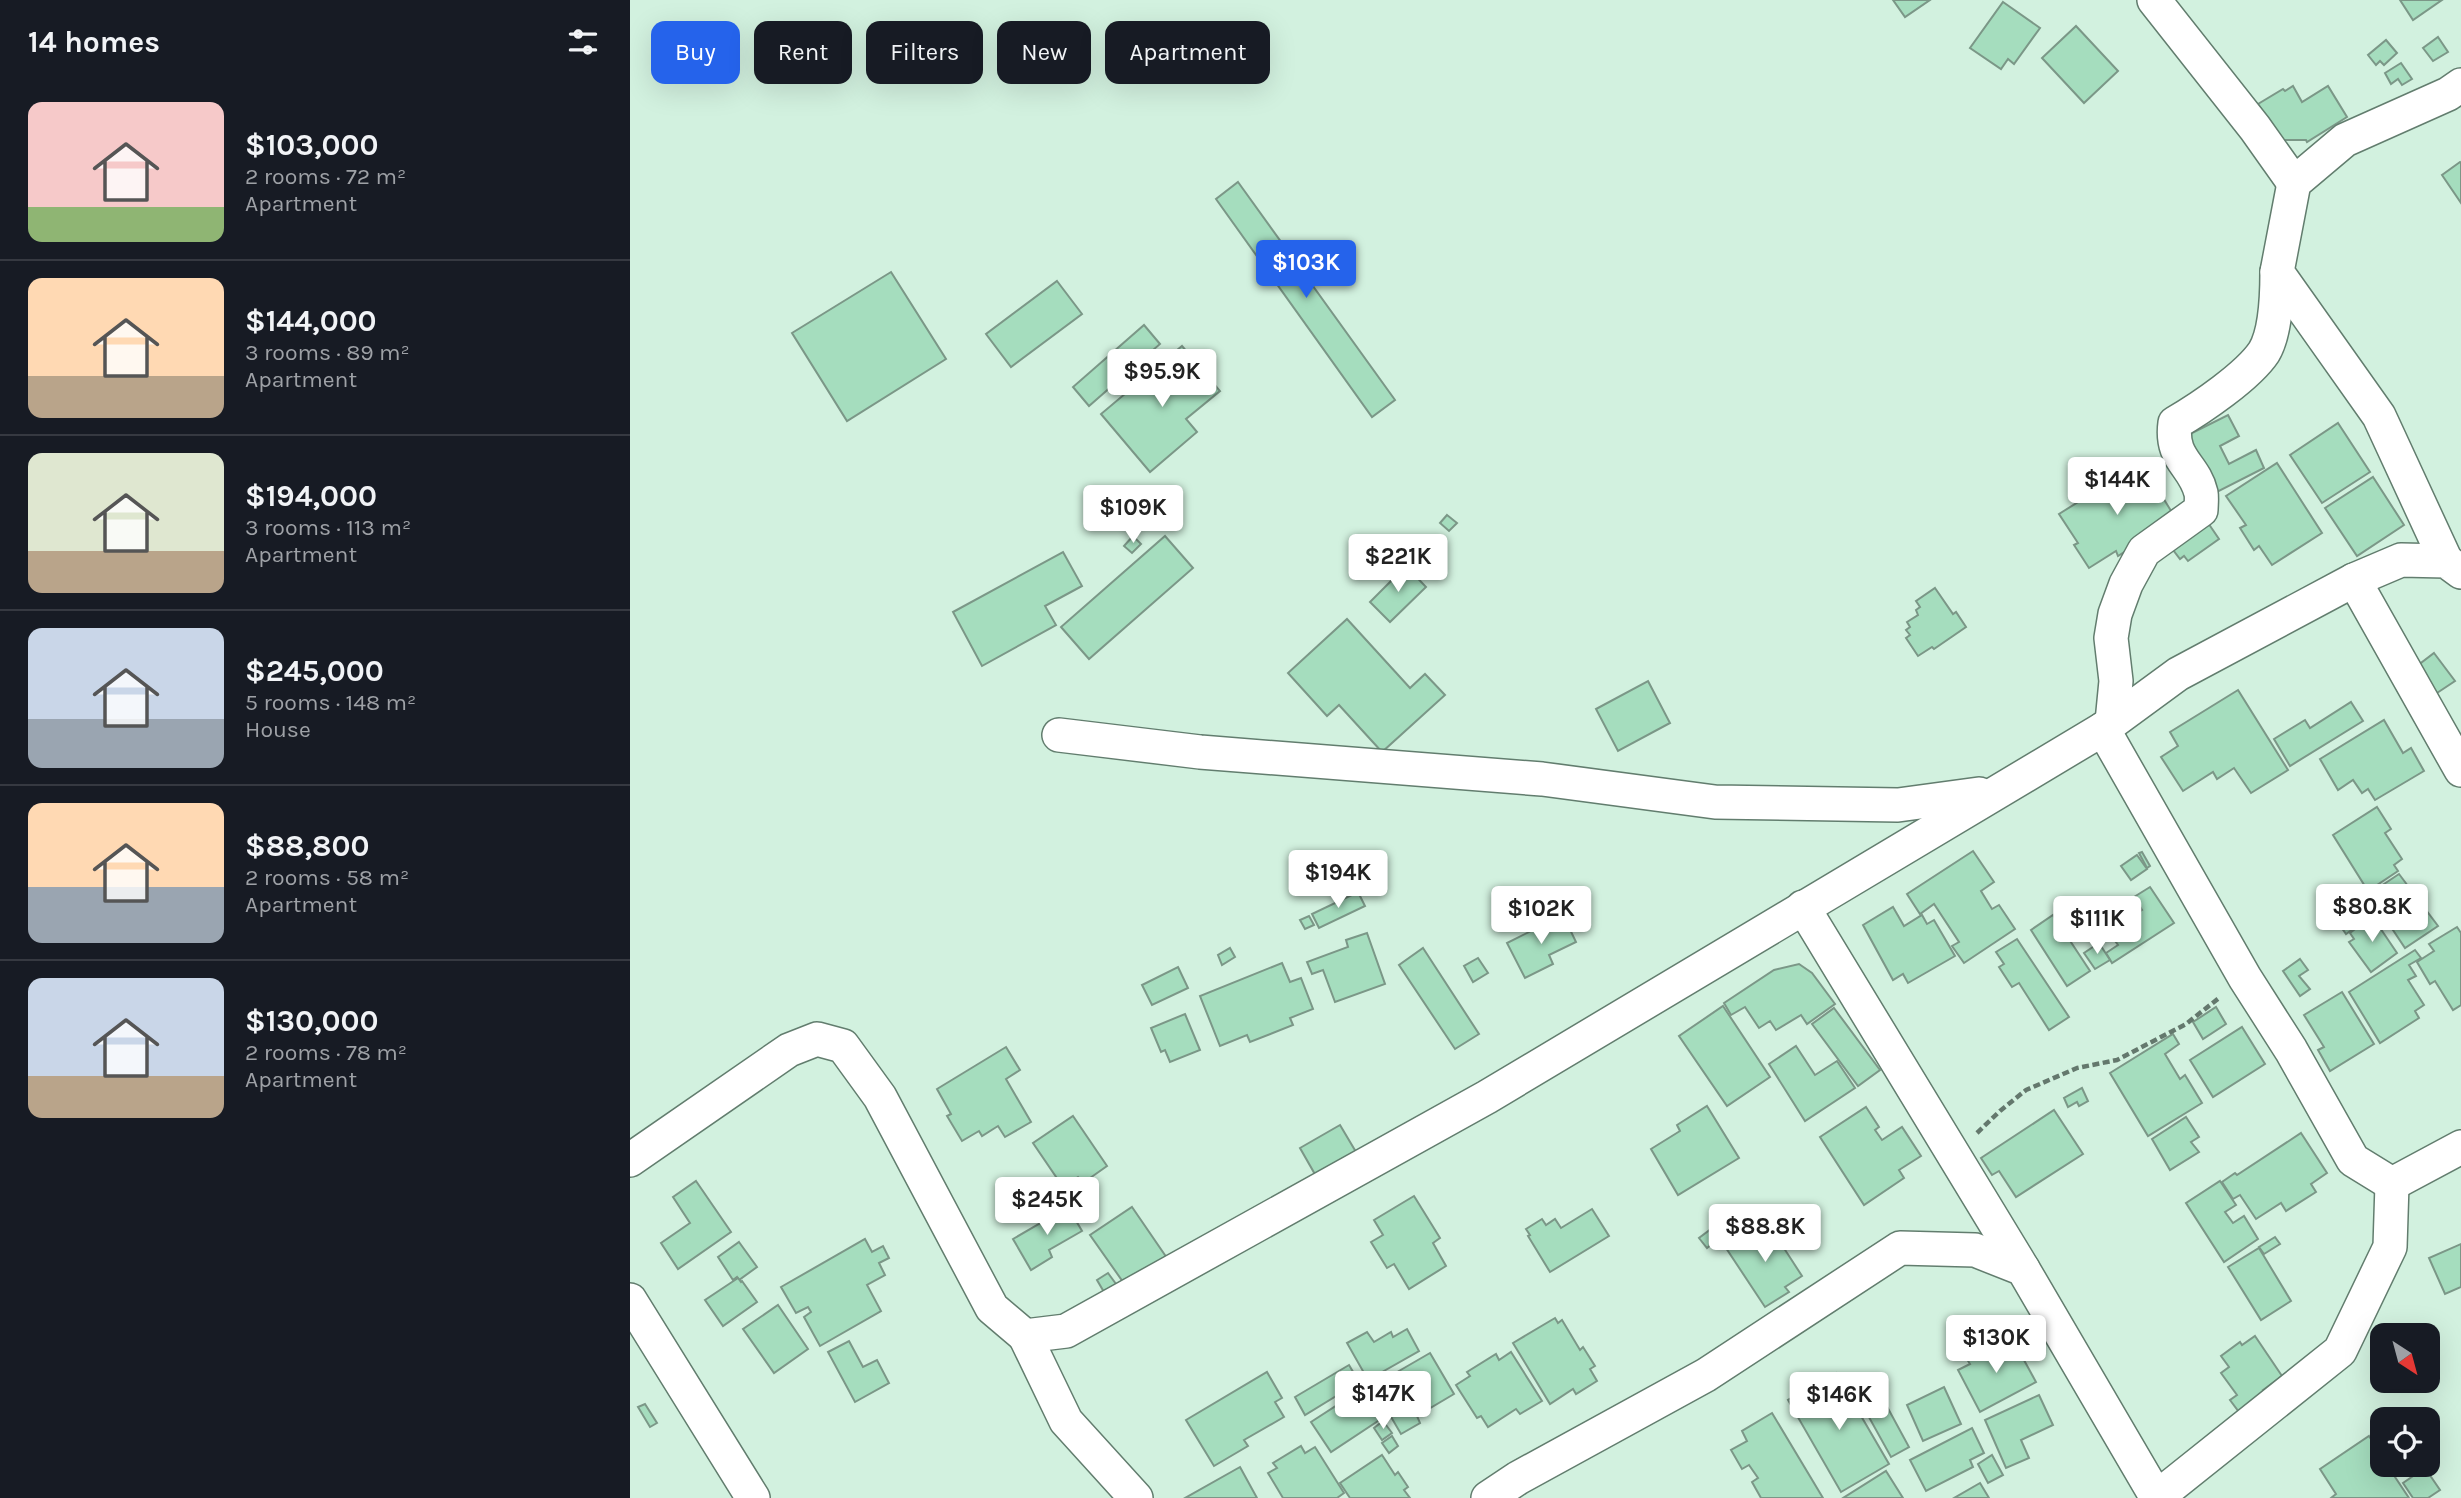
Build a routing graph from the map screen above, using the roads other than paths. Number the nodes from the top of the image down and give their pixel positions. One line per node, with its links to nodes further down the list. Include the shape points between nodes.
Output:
1 (2154, 0): 3 (street)
2 (2461, 85): 3 (street, via 2345,140)
3 (2294, 183): 4 (street)
4 (2277, 272): 5 (street, via 2379,416); 7 (street, via 2277,300 2264,351 2246,371 2175,423 2172,438 2200,493 2201,510 2144,551 2126,584 2111,638 2116,681)
5 (2454, 567): 6 (street, via 2402,560)
6 (2354, 580): 7 (street, via 2178,674); 9 (street)
7 (2108, 725): 10 (street); 14 (street, via 2245,978 2353,1160)
8 (1059, 735): 10 (street, via 1200,752 1542,779 1715,802 1898,805)
9 (2461, 770)
10 (1996, 792): 11 (street)
11 (1803, 907): 15 (street); 17 (street, via 1487,1097 1066,1331)
12 (2461, 1147): 14 (street)
13 (630, 1160): 17 (street, via 789,1050 817,1039 843,1046 880,1097 992,1308)
14 (2392, 1184): 22 (street, via 2390,1247 2340,1351)
15 (2023, 1269): 18 (street, via 1975,1250 1900,1248); 22 (street)
16 (630, 1300): 19 (street)
17 (1024, 1336): 20 (street, via 1066,1421)
18 (1525, 1488): 21 (street)
19 (753, 1498)
20 (1136, 1498)
21 (1488, 1498)
22 (2157, 1498)

